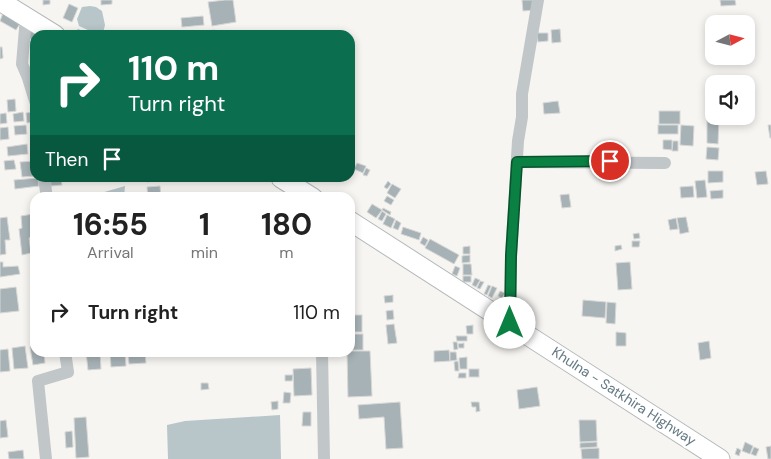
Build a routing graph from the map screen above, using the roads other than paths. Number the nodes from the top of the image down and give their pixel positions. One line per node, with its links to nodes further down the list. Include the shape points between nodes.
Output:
1 (538, 0): 5 (street, via 522,94)
2 (14, 7): 3 (highway); 4 (street, via 22,64)
3 (48, 30)
4 (30, 85)
5 (517, 162): 6 (street); 10 (street)
6 (665, 163)
7 (287, 182): 8 (highway)
8 (303, 192)
9 (355, 224): 10 (highway, Khulna - Satkhira Highway)
10 (510, 323): 15 (highway, Khulna - Satkhira Highway)
11 (66, 357): 13 (street, via 68,372 38,381)
12 (322, 357): 14 (street)
13 (46, 459)
14 (324, 459)
15 (720, 459)

